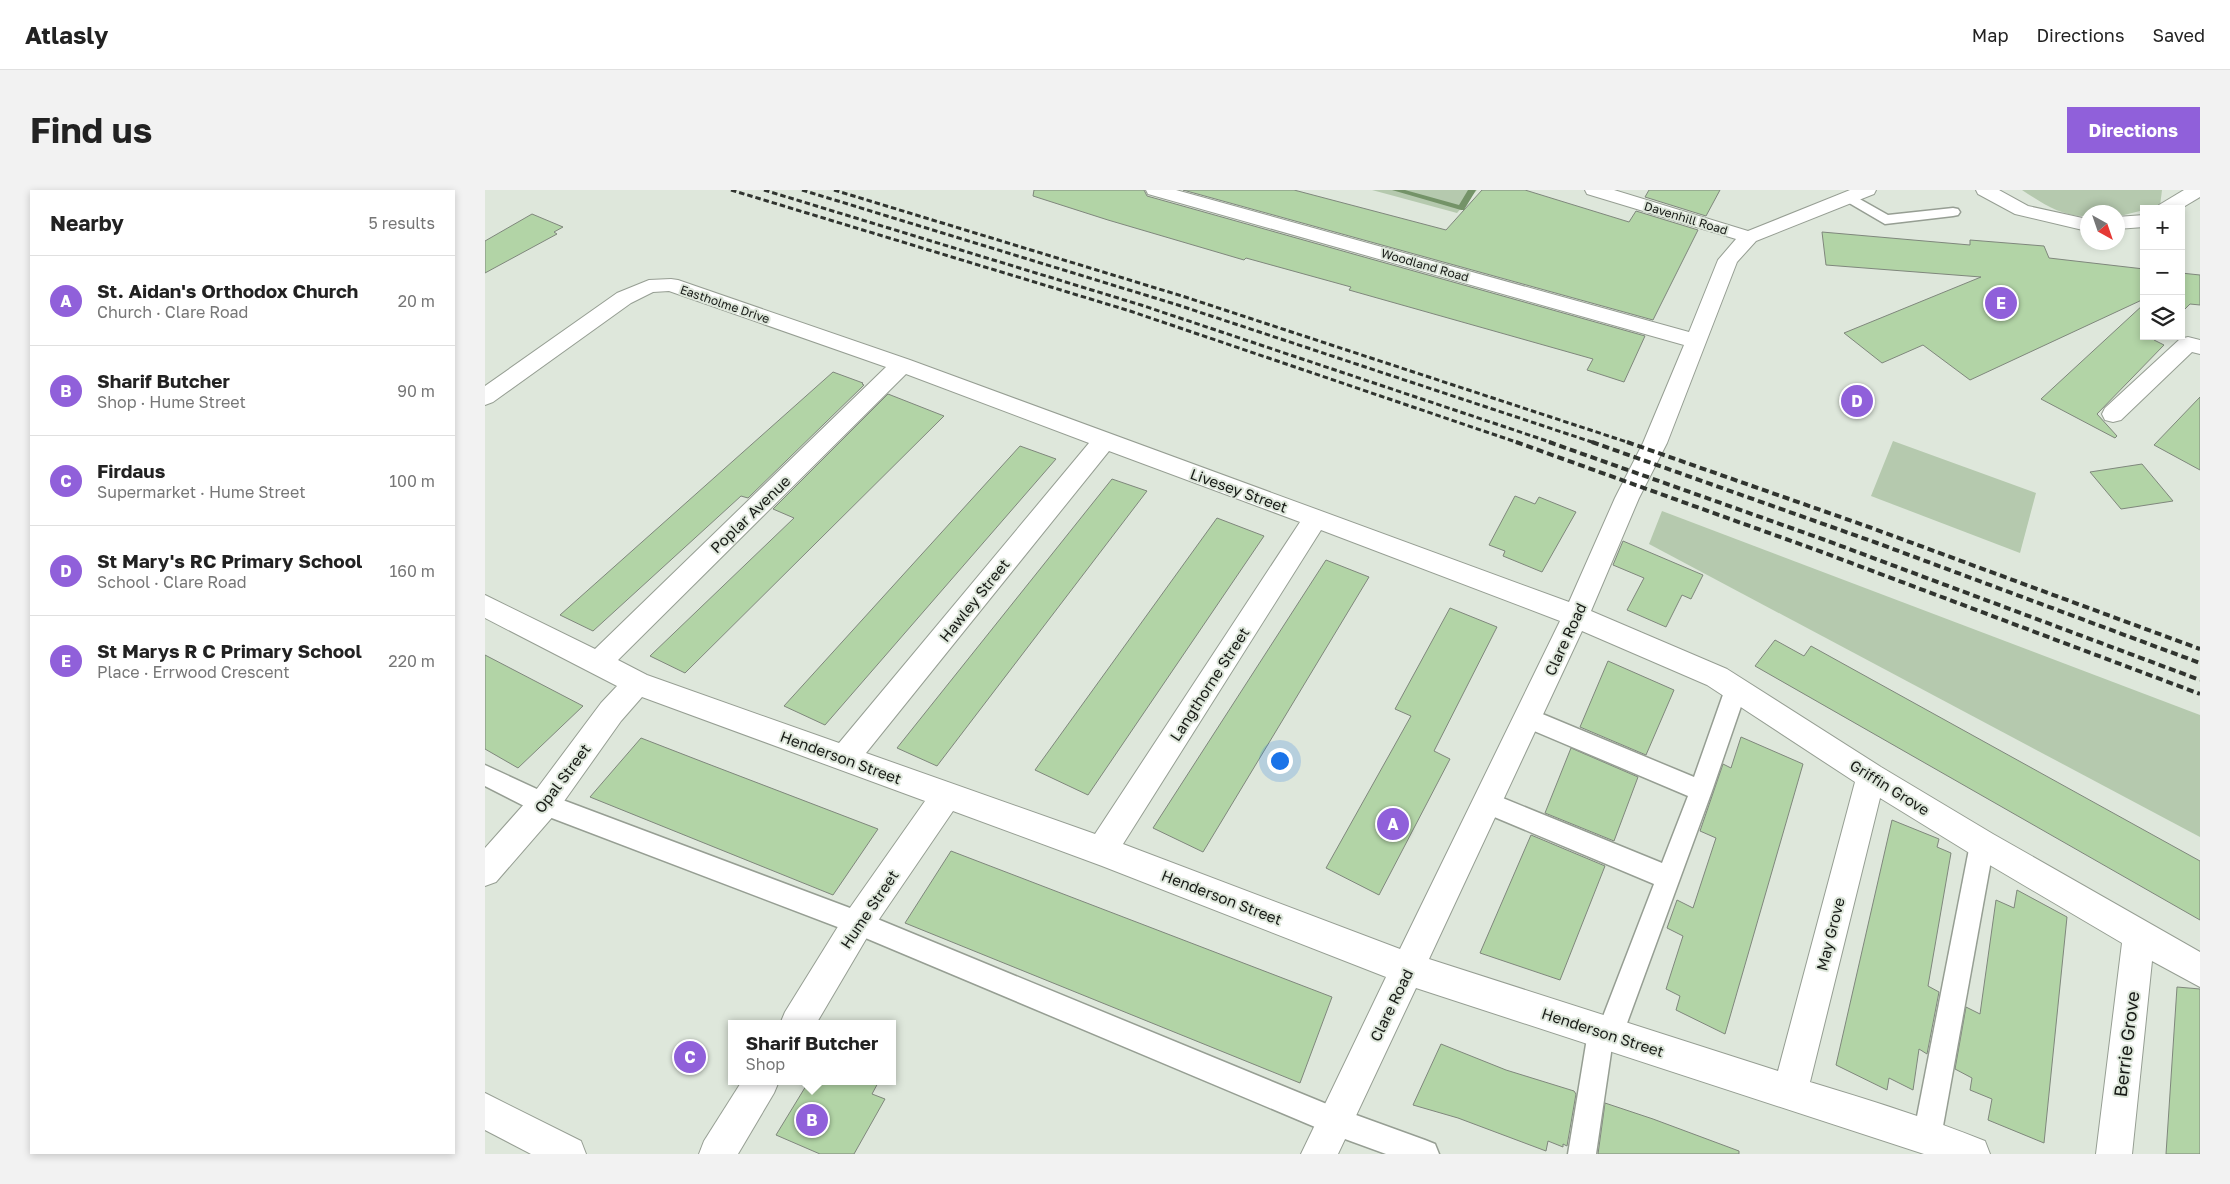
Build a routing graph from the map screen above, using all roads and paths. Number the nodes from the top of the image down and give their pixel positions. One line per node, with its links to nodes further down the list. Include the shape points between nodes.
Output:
1 (1155, 190): 12 (main road, Woodland Road)
2 (1593, 190): 11 (main road, Davenhill Road)
3 (1985, 190): 10 (main road, via 2022,210)
4 (2196, 191): 6 (main road)
5 (1858, 193): 7 (lane, via 1885,220); 11 (main road, Clare Road)
6 (2173, 205)
7 (1953, 212)
8 (2140, 221): 9 (main road)
9 (2125, 222)
10 (2080, 223)
11 (1749, 237): 12 (main road, Clare Road, via 1728,260)
12 (1696, 341): 20 (main road, Clare Road, via 1655,443 1627,498)
13 (2200, 347): 16 (main road, via 2188,344)
14 (902, 365): 15 (main road, Eastholme Drive, via 671,286 649,286 624,298); 17 (main road, Livesey Street); 21 (main road, Poplar Avenue)
15 (485, 396)
16 (2113, 414)
17 (1104, 441): 18 (main road, Livesey Street); 25 (main road, Hawley Street)
18 (1316, 518): 20 (main road, Livesey Street); 33 (main road, Langthorne Street)
19 (485, 606): 21 (main road, Henderson Street)
20 (1576, 616): 23 (main road, Griffin Grove, via 1717,677); 24 (main road, Clare Road)
21 (598, 663): 22 (main road, Henderson Street)
22 (637, 683): 25 (main road, Henderson Street); 31 (main road, Opal Street, via 611,712)
23 (1736, 689): 27 (main road, Griffin Grove); 28 (lane)
24 (1527, 718): 28 (lane); 30 (main road, Clare Road)
25 (844, 758): 29 (main road, Henderson Street)
26 (485, 775): 31 (lane)
27 (1871, 776): 32 (main road, Griffin Grove); 43 (main road, May Grove)
28 (1701, 791): 35 (lane)
29 (947, 796): 33 (main road, Henderson Street); 36 (main road, Hume Street)
30 (1487, 803): 35 (lane); 38 (main road, Clare Road)
31 (544, 804): 34 (main road, Opal Street); 36 (lane)
32 (1982, 844): 37 (main road, Griffin Grove); 46 (lane)
33 (1102, 851): 38 (main road, Henderson Street)
34 (485, 871)
35 (1669, 878): 41 (lane)
36 (858, 923): 40 (main road, Hume Street); 45 (lane)
37 (2139, 934): 39 (main road, Griffin Grove); 53 (main road, Berrie Grove)
38 (1409, 969): 41 (main road, Henderson Street); 45 (main road, Clare Road)
39 (2200, 970)
40 (799, 1020)
41 (1605, 1033): 43 (main road, Henderson Street); 51 (lane)
42 (760, 1085): 48 (main road)
43 (1790, 1093): 46 (main road, Henderson Street)
44 (485, 1111): 47 (main road)
45 (1334, 1121): 49 (main road, Clare Road); 50 (lane)
46 (1927, 1137): 52 (main road, Henderson Street)
47 (568, 1154)
48 (717, 1154)
49 (1319, 1154)
50 (1425, 1154)
51 (1582, 1154)
52 (1972, 1154)
53 (2114, 1154)

